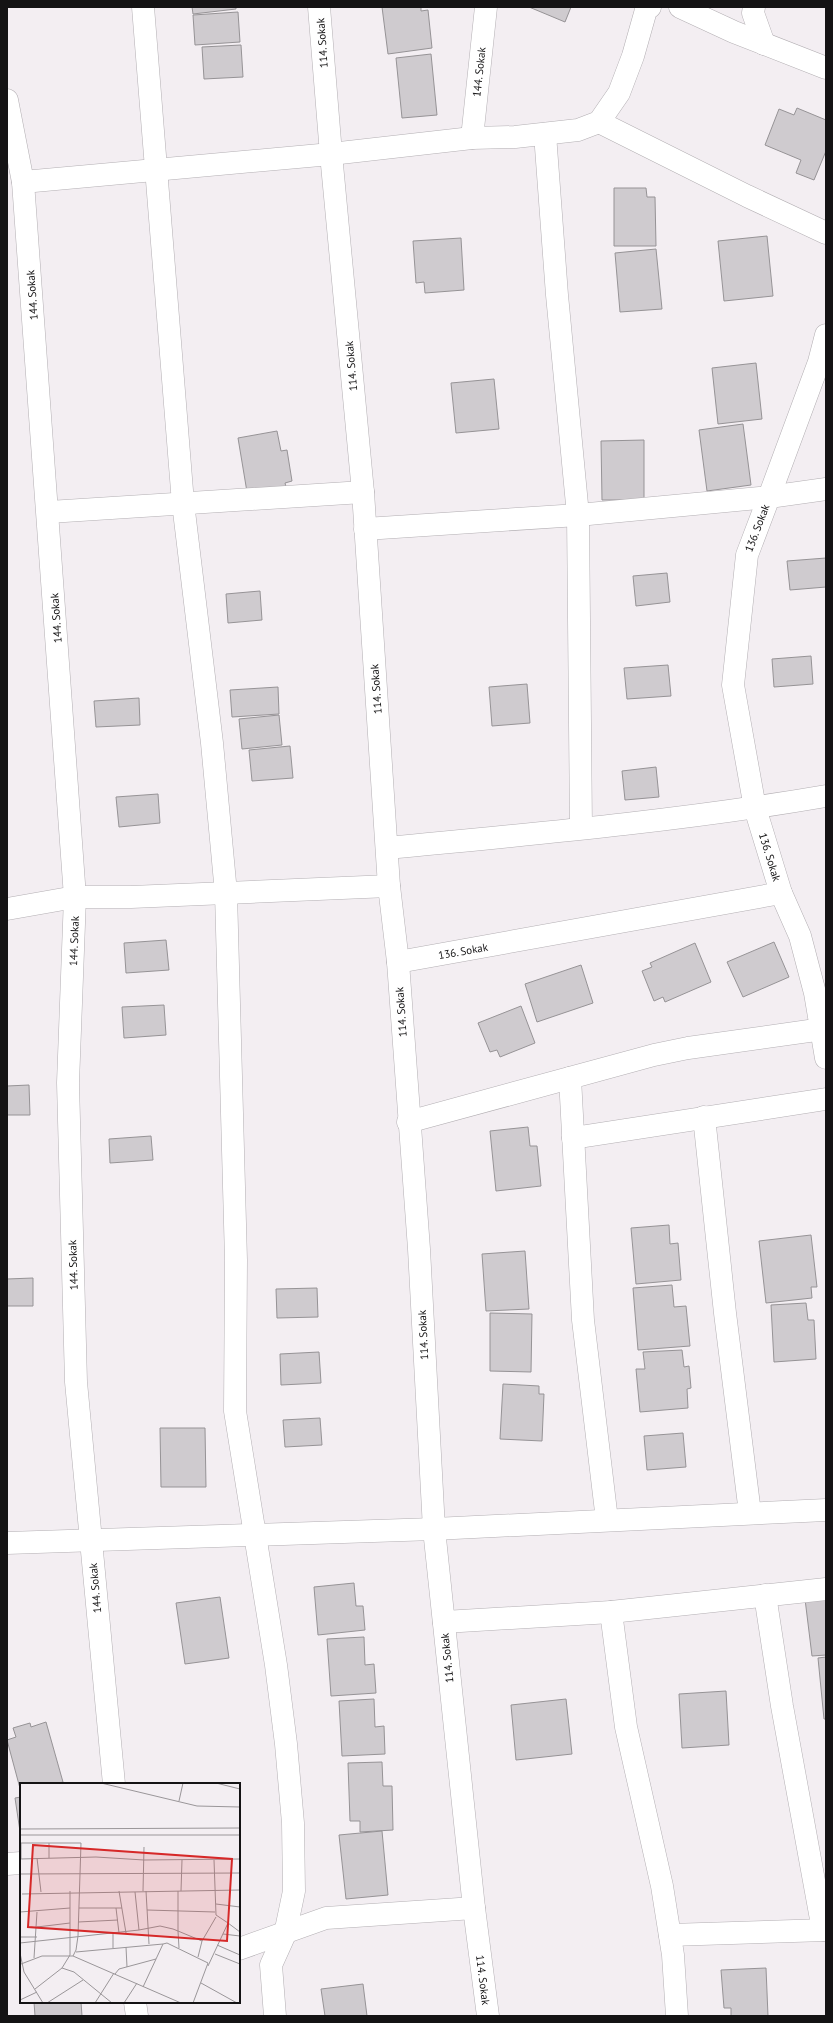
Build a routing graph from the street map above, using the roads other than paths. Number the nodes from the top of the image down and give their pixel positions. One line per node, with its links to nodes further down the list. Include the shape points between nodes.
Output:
1 (143, 7): 14 (street)
2 (319, 7): 13 (street, 114. Sokak)
3 (486, 7): 12 (street, 144. Sokak)
4 (650, 7): 10 (street, via 646,10 620,93)
5 (680, 7): 7 (street)
6 (754, 7): 7 (street)
7 (764, 44): 8 (street)
8 (826, 68)
9 (7, 100): 15 (street, 144. Sokak)
10 (599, 122): 11 (street, via 578,130); 16 (street)
11 (545, 134): 12 (street); 23 (street, via 556,294)
12 (472, 138): 13 (street)
13 (331, 154): 14 (street); 19 (street, 114. Sokak)
14 (157, 171): 15 (street); 21 (street)
15 (23, 182): 22 (street, 144. Sokak)
16 (826, 233)
17 (826, 335): 20 (street, via 819,362)
18 (826, 489): 20 (street, 136. Sokak)
19 (363, 492): 21 (street); 24 (street, 114. Sokak)
20 (769, 497): 23 (street); 26 (street, 136. Sokak, via 747,555 733,685)
21 (182, 503): 22 (street); 30 (street, via 212,743)
22 (48, 512): 32 (street, 144. Sokak)
23 (578, 515): 24 (street); 27 (street)
24 (365, 529): 28 (street, 114. Sokak)
25 (826, 796): 26 (street)
26 (755, 808): 27 (street); 31 (street, 136. Sokak)
27 (581, 828): 28 (street)
28 (386, 848): 29 (street, 114. Sokak)
29 (389, 886): 30 (street); 34 (street, 114. Sokak)
30 (226, 893): 32 (street, via 131,898); 46 (street, via 236,1260 235,1411)
31 (781, 893): 34 (street, 136. Sokak); 35 (street, via 800,936)
32 (76, 897): 33 (street); 47 (street, 144. Sokak, via 68,1083 76,1382)
33 (7, 909)
34 (398, 962): 40 (street, 114. Sokak)
35 (822, 1029): 36 (street); 37 (street, via 688,1048)
36 (826, 1058)
37 (570, 1078): 40 (street); 41 (street)
38 (826, 1098): 39 (street)
39 (704, 1117): 41 (street); 43 (street)
40 (408, 1122): 45 (street, 114. Sokak, via 419,1249)
41 (573, 1138): 44 (street, via 583,1320)
42 (826, 1510): 43 (street)
43 (750, 1513): 44 (street)
44 (608, 1520): 45 (street)
45 (434, 1529): 46 (street); 52 (street, 114. Sokak)
46 (255, 1536): 47 (street); 58 (street, via 286,1744 293,1823 294,1891)
47 (91, 1540): 48 (street); 53 (street, 144. Sokak)
48 (7, 1543)
49 (826, 1589): 50 (street)
50 (765, 1595): 51 (street); 57 (street, via 782,1706)
51 (611, 1612): 52 (street); 59 (street, via 626,1727 662,1886)
52 (444, 1622): 56 (street, 114. Sokak)
53 (114, 1783)
54 (20, 1863): 55 (street)
55 (7, 1864)
56 (474, 1908): 58 (street, via 326,1918); 64 (street, 114. Sokak)
57 (824, 1930): 59 (street)
58 (285, 1934): 60 (street); 63 (street, via 271,1965)
59 (670, 1935): 65 (street)
60 (240, 1949)
61 (135, 2003): 62 (street)
62 (137, 2016)
63 (275, 2016)
64 (488, 2016)
65 (677, 2016)

